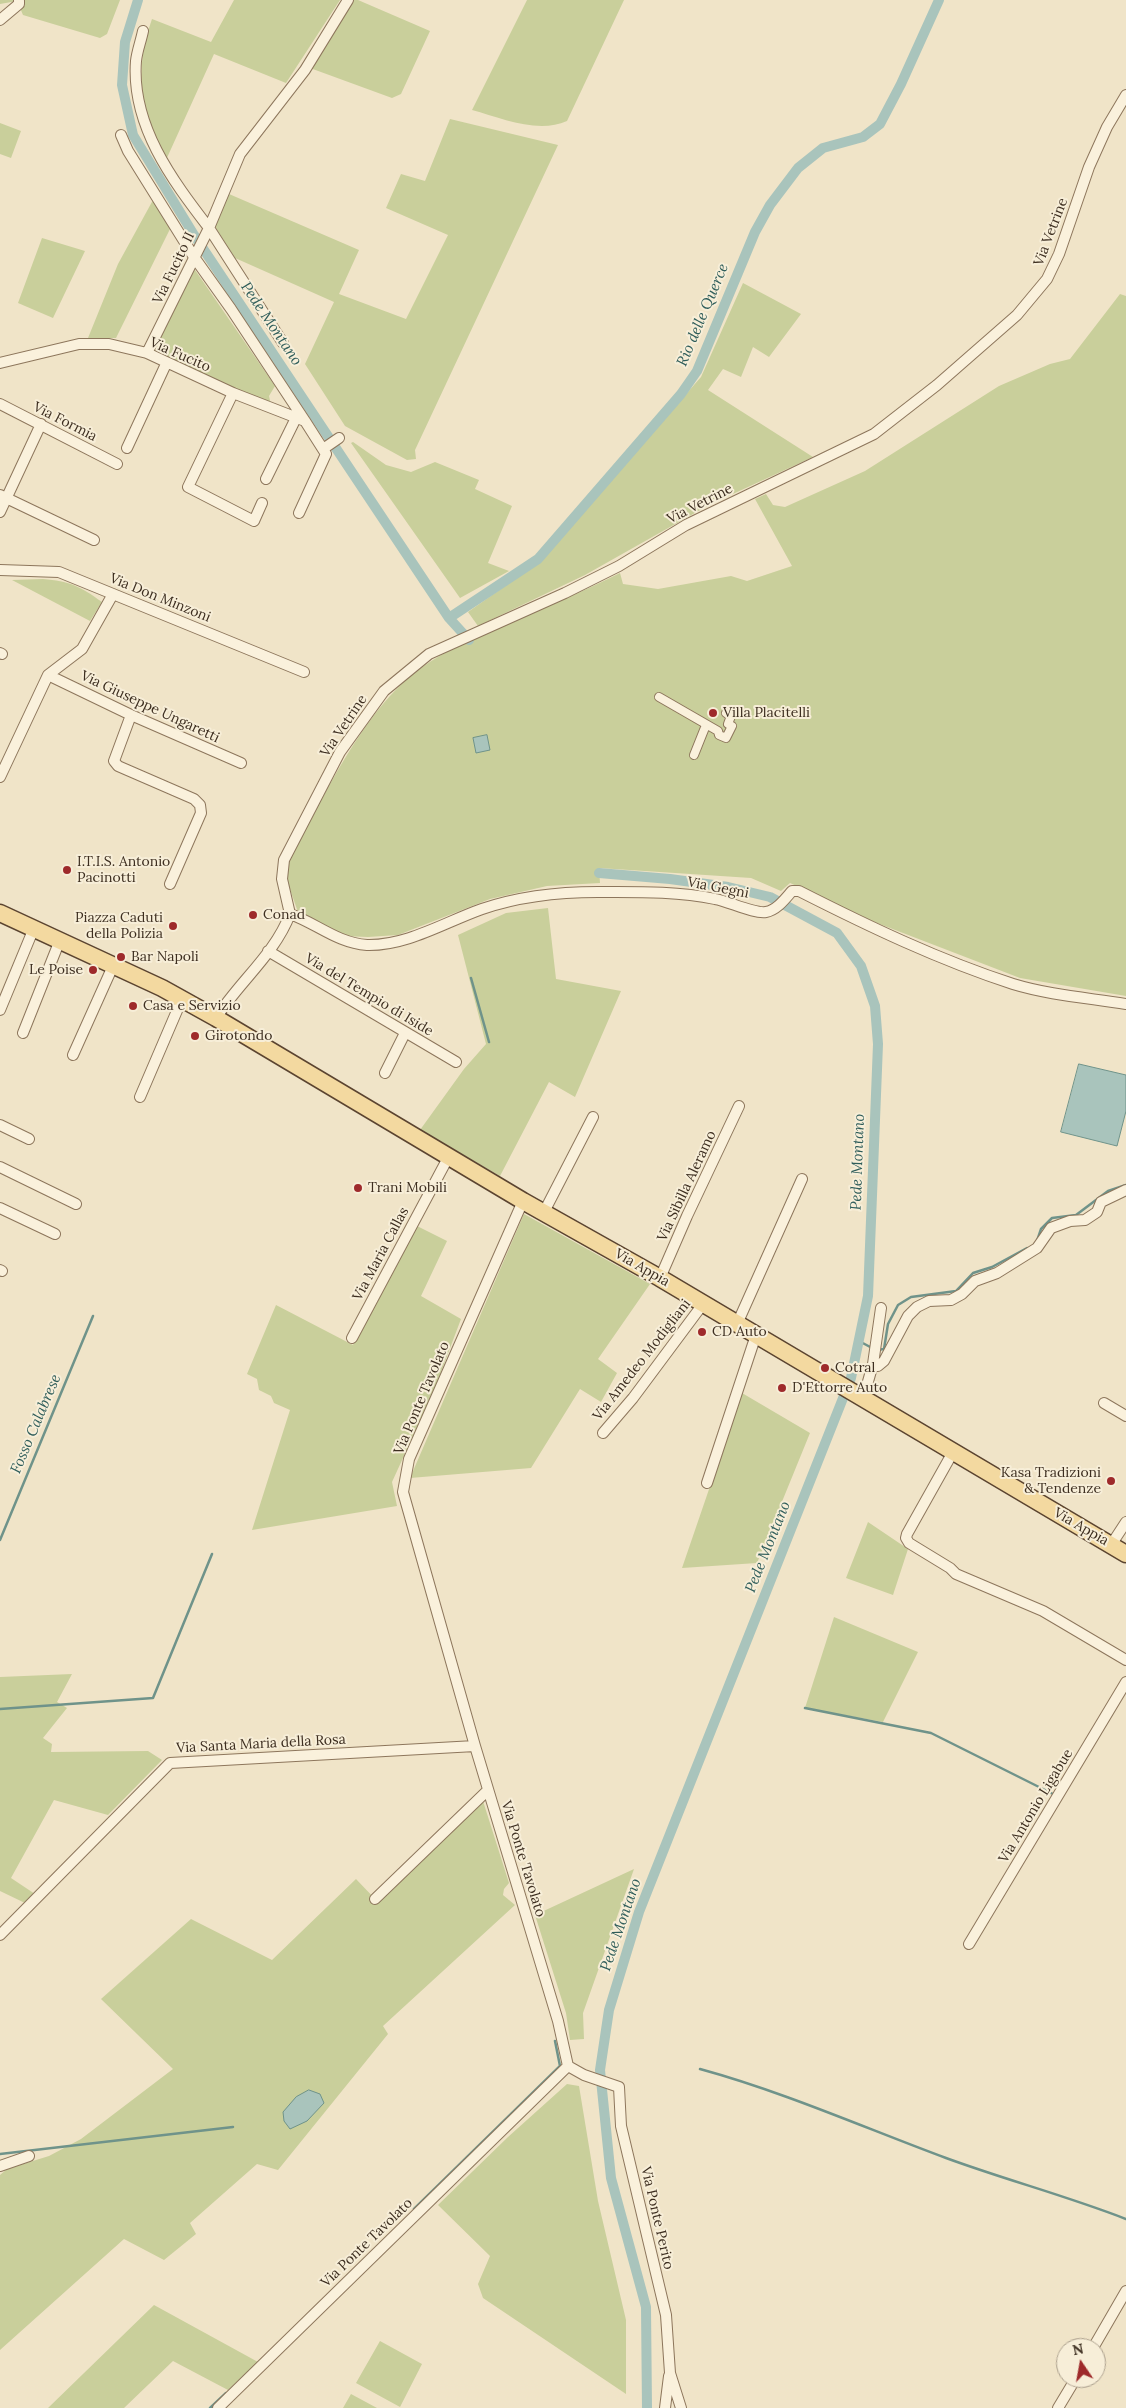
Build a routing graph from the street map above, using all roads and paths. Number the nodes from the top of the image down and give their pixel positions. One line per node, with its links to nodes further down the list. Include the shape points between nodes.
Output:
1 (348, 0): 7 (street, via 305,70 240,154)
2 (19, 1): 3 (street)
3 (0, 20)
4 (143, 31): 7 (street, Via Fucito II, via 136,60 136,82 148,134 180,191)
5 (1126, 95): 40 (street, Via Vetrine, via 1107,127 1047,279 1018,315 937,385 874,434 686,525 565,594 429,654 384,691 340,752 284,860 282,879)
6 (121, 135): 8 (street)
7 (209, 228): 8 (street, Via Fucito II); 9 (street)
8 (195, 255): 10 (street, Via Fucito II); 15 (street)
9 (283, 343)
10 (147, 353): 11 (street, Via Fucito, via 110,344 79,344); 12 (street, Via Fucito)
11 (0, 363)
12 (166, 364): 13 (street, Via Fucito); 18 (street)
13 (233, 393): 15 (street, Via Fucito); 23 (street, via 188,488 254,520)
14 (0, 404): 16 (street, Via Formia)
15 (300, 419): 19 (street); 21 (street)
16 (41, 424): 20 (street, Via Formia); 22 (street)
17 (340, 438): 19 (street)
18 (127, 448)
19 (325, 450): 25 (street)
20 (117, 464)
21 (266, 479)
22 (3, 496): 24 (street); 26 (street)
23 (262, 502)
24 (0, 512)
25 (299, 513)
26 (94, 540)
27 (0, 570): 28 (street, Via Don Minzoni, via 58,572)
28 (113, 594): 29 (street, Via Don Minzoni); 30 (street, via 82,650)
29 (304, 672)
30 (48, 674): 33 (street, Via Giuseppe Ungaretti); 37 (street)
31 (659, 696): 34 (street)
32 (726, 713): 34 (street, via 731,716 728,724 732,726 726,738)
33 (131, 715): 36 (street, Via Giuseppe Ungaretti); 38 (street, via 114,761 118,766 194,799 200,805 200,813)
34 (706, 725): 35 (street)
35 (694, 755)
36 (241, 763)
37 (0, 776)
38 (170, 884)
39 (0, 912): 41 (main road, Via Appia)
40 (290, 914): 43 (street); 46 (street, Via Gegni, via 347,941 367,944 386,943 420,934 482,909 538,894 672,893 715,899 764,912 774,909 792,891 799,891 887,934 1014,984)
41 (34, 928): 42 (main road, Via Appia); 47 (street)
42 (60, 940): 44 (main road, Via Appia); 49 (street)
43 (268, 951): 48 (street); 50 (street, Via del Tempio di Iside)
44 (114, 966): 45 (main road, Via Appia); 51 (street)
45 (182, 999): 48 (main road, Via Appia); 54 (street)
46 (1126, 1004)
47 (0, 1010)
48 (216, 1018): 59 (main road, Via Appia)
49 (23, 1033)
50 (405, 1033): 52 (street, Via del Tempio di Iside); 53 (street)
51 (73, 1055)
52 (456, 1062)
53 (385, 1072)
54 (140, 1097)
55 (739, 1106): 68 (street, Via Sibilla Aleramo)
56 (593, 1117): 66 (street)
57 (0, 1125): 58 (street)
58 (29, 1139)
59 (449, 1156): 63 (main road, Via Appia); 73 (street, Via Maria Callas)
60 (0, 1167): 64 (street)
61 (802, 1178): 71 (street)
62 (1126, 1190): 74 (street, via 1101,1202 1097,1212 1085,1220 1051,1228 1037,1248 997,1273 975,1281 962,1294 951,1300 917,1307 908,1316 884,1361 878,1366)
63 (524, 1201): 66 (main road, Via Appia); 86 (street, Via Ponte Tavolato, via 409,1459 403,1492)
64 (76, 1204)
65 (0, 1208): 67 (street)
66 (544, 1212): 68 (main road, Via Appia)
67 (55, 1234)
68 (660, 1278): 69 (main road, Via Appia)
69 (703, 1304): 71 (main road, Via Appia); 78 (street, Via Amedeo Modigliani)
70 (881, 1308): 74 (street)
71 (737, 1324): 72 (main road, Via Appia)
72 (756, 1335): 75 (main road, Via Appia); 80 (street)
73 (352, 1338)
74 (872, 1364): 75 (street)
75 (861, 1398): 79 (main road, Via Appia)
76 (1104, 1404): 77 (street)
77 (1126, 1416)
78 (603, 1433)
79 (954, 1452): 82 (main road, Via Appia); 84 (street, via 907,1534 909,1543 956,1574 1043,1611)
80 (707, 1482)
81 (1126, 1522): 82 (street)
82 (1111, 1545): 83 (main road, Via Appia)
83 (1126, 1554)
84 (1126, 1660)
85 (1126, 1682): 90 (street, Via Antonio Ligabue)
86 (475, 1746): 87 (street, Via Ponte Tavolato); 89 (street, Via Santa Maria della Rosa, via 170,1762)
87 (488, 1790): 88 (street); 91 (street, Via Ponte Tavolato, via 558,2021)
88 (375, 1899)
89 (0, 1935)
90 (969, 1944)
91 (568, 2066): 96 (street, Via Ponte Perito, via 619,2087 622,2126 666,2315); 98 (street, Via Ponte Tavolato)
92 (29, 2156): 93 (street)
93 (0, 2166)
94 (1126, 2291): 95 (street)
95 (1099, 2338)
96 (670, 2373): 99 (street); 100 (street, Via Ponte Perito)
97 (1070, 2388): 101 (street)
98 (218, 2408)
99 (665, 2408)
100 (681, 2408)
101 (1058, 2408)

